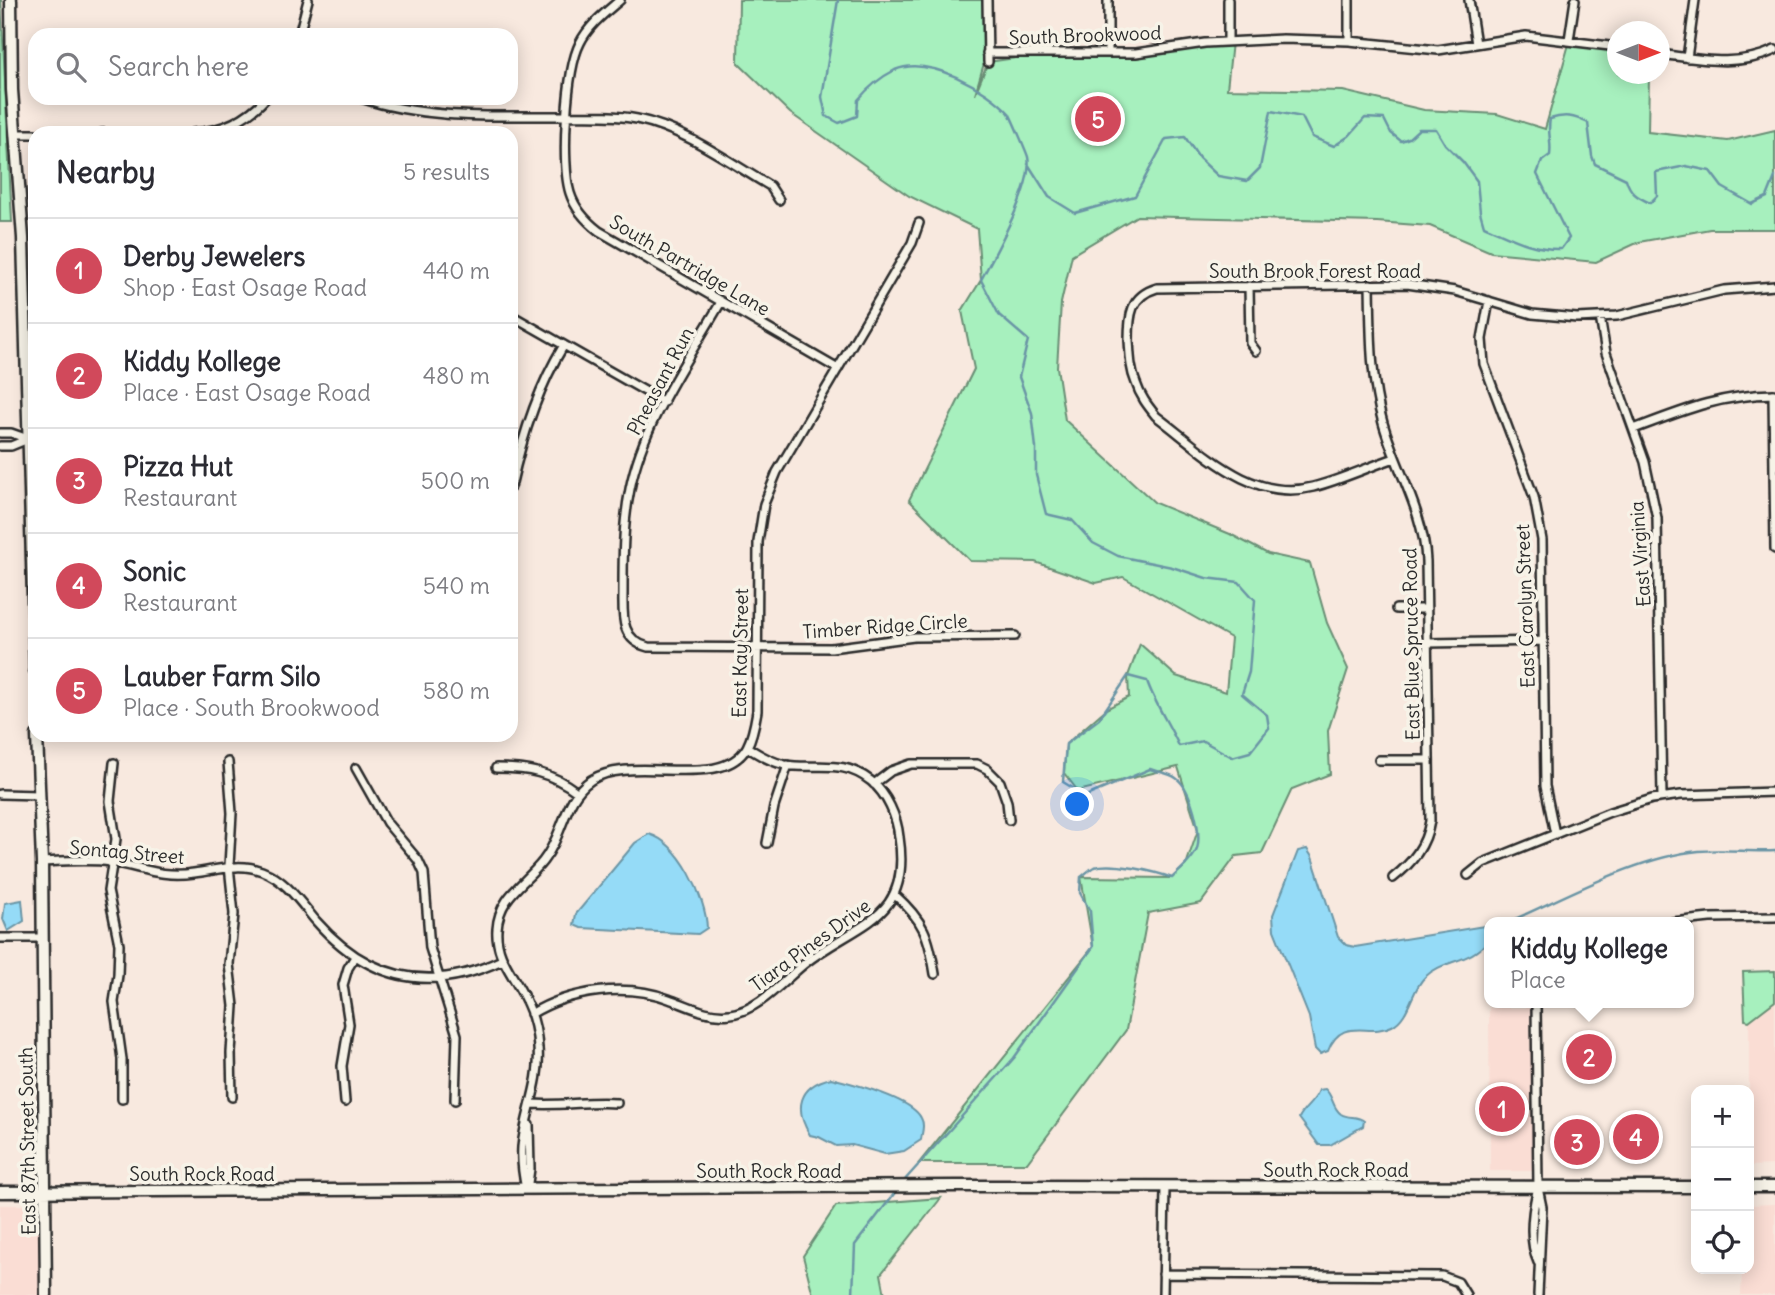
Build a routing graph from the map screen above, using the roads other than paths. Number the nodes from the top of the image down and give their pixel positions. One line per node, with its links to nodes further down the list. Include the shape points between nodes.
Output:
1 (11, 0): 25 (main road)
2 (307, 0): 11 (street)
3 (620, 0): 23 (street, South Partridge Lane, via 595,21 578,45 571,67)
4 (986, 0): 18 (street, South Brookwood, via 988,58)
5 (1108, 0): 18 (street)
6 (1228, 0): 14 (street)
7 (1349, 0): 13 (street)
8 (1469, 0): 15 (street)
9 (1575, 0): 12 (street)
10 (1695, 0): 20 (street)
11 (301, 28)
12 (1569, 40): 15 (street, South Brookwood, via 1526,36); 16 (street, South Brookwood)
13 (1349, 41): 14 (street, South Brookwood); 15 (street, South Brookwood, via 1419,50)
14 (1228, 42): 18 (street, South Brookwood)
15 (1476, 44)
16 (1607, 45)
17 (1775, 50): 20 (street, via 1742,61)
18 (1108, 53)
19 (1670, 55): 20 (street)
20 (1687, 58)
21 (259, 105): 24 (street)
22 (387, 105): 23 (street, via 458,114)
23 (567, 116): 27 (street, via 615,116 664,128 770,186); 34 (street, South Partridge Lane, via 567,182 583,216 600,231)
24 (224, 126)
25 (15, 134): 26 (street); 29 (main road)
26 (28, 134)
27 (779, 200)
28 (919, 223): 39 (street, East Kay Street, via 912,243)
29 (28, 277)
30 (1370, 284): 32 (street, South Brook Forest Road); 33 (street, South Brook Forest Road, via 1425,286); 47 (street, East Blue Spruce Road, via 1376,396)
31 (1775, 285): 35 (street, South Brook Forest Road, via 1724,290)
32 (1249, 286): 38 (street, via 1250,343); 47 (street, South Brook Forest Road, via 1157,288 1134,304 1129,318 1130,365 1139,391 1156,416 1235,475 1275,489 1313,487)
33 (1489, 301): 35 (street, South Brook Forest Road, via 1544,315); 53 (street, East Carolyn Street, via 1482,351 1534,497 1543,556)
34 (721, 302): 39 (street, South Partridge Lane); 41 (street, Pheasant Run)
35 (1600, 317): 42 (street, East Virginia, via 1611,372)
36 (518, 319): 37 (street)
37 (564, 345): 41 (street); 46 (street, via 550,368)
38 (1255, 351)
39 (838, 369): 55 (street, East Kay Street, via 764,504 757,555)
40 (1774, 394): 42 (street, via 1714,400); 48 (street)
41 (664, 402): 52 (street, Pheasant Run, via 642,448 626,510 623,622)
42 (1634, 429): 70 (street, East Virginia, via 1657,518)
43 (0, 433): 44 (street)
44 (28, 439): 45 (street)
45 (0, 446)
46 (518, 457)
47 (1395, 458): 50 (street, East Blue Spruce Road, via 1424,537)
48 (1775, 549)
49 (1396, 609): 50 (street)
50 (1427, 609): 54 (street, East Blue Spruce Road)
51 (1015, 636): 55 (street, Timber Ridge Circle, via 914,637 831,648)
52 (634, 641): 55 (street, Timber Ridge Circle, via 648,647)
53 (1544, 641): 54 (street); 72 (street, East Carolyn Street, via 1545,786)
54 (1427, 643): 58 (street, East Blue Spruce Road)
55 (757, 648): 57 (street, East Kay Street, via 757,711)
56 (37, 742): 69 (main road, East 87th Street South)
57 (747, 747): 62 (street, Tiara Pines Drive); 66 (street, via 732,761 713,768 613,770)
58 (1429, 760): 59 (street); 78 (street, East Blue Spruce Road, via 1427,835 1413,860)
59 (1379, 761)
60 (228, 762): 76 (street, via 232,813)
61 (114, 763): 75 (street, via 110,801 116,839)
62 (788, 765): 65 (street, Tiara Pines Drive, via 840,766); 73 (street)
63 (356, 768): 87 (street, via 387,823 424,873 430,948)
64 (495, 768): 66 (street, via 545,773)
65 (874, 784): 71 (street, via 911,764 977,764 1000,782); 79 (street, Tiara Pines Drive, via 889,803 898,830 902,860)
66 (577, 792): 85 (street, via 553,847 512,891 500,911 497,932)
67 (1775, 792): 70 (street)
68 (0, 794): 69 (street)
69 (39, 795): 74 (main road, East 87th Street South)
70 (1662, 797): 72 (street, via 1631,804)
71 (1009, 820)
72 (1555, 834): 77 (street, via 1483,863)
73 (767, 843)
74 (42, 862): 75 (street, Sontag Street); 83 (main road, East 87th Street South)
75 (111, 862): 76 (street, Sontag Street, via 144,872 178,874); 91 (street, via 108,891 119,944 114,1002)
76 (229, 866): 84 (street, Sontag Street, via 252,867 275,877); 90 (street, via 234,914 229,964 234,1013)
77 (1468, 875)
78 (1393, 878)
79 (895, 895): 86 (street, via 915,915 929,939); 89 (street, Tiara Pines Drive, via 875,918 839,938 740,1012 704,1012 638,993 587,992)
80 (1775, 917): 81 (street)
81 (1694, 919)
82 (0, 938): 83 (street)
83 (42, 938): 103 (main road, East 87th Street South)
84 (355, 957): 87 (street, Sontag Street, via 397,975); 93 (street, via 342,985 349,1024 342,1066)
85 (502, 960): 87 (street, Sontag Street); 89 (street)
86 (934, 974)
87 (439, 979): 92 (street, via 457,1035)
88 (1536, 1008): 100 (street)
89 (531, 1014): 95 (street, via 539,1063)
90 (232, 1097)
91 (122, 1099)
92 (455, 1100)
93 (345, 1102)
94 (617, 1103): 95 (street)
95 (531, 1104): 101 (street)
96 (1691, 1187): 100 (main road, South Rock Road)
97 (1754, 1187): 98 (main road)
98 (1775, 1187)
99 (1165, 1188): 100 (main road, South Rock Road); 101 (main road, South Rock Road); 104 (street)
100 (1538, 1188): 108 (street, via 1533,1218)
101 (527, 1189): 103 (main road, South Rock Road)
102 (0, 1192): 103 (main road, South Rock Road)
103 (45, 1193): 105 (main road, East 87th Street South)
104 (1163, 1274): 106 (street); 107 (street, via 1449,1277)
105 (46, 1295)
106 (1163, 1295)
107 (1466, 1295)
108 (1538, 1295)

